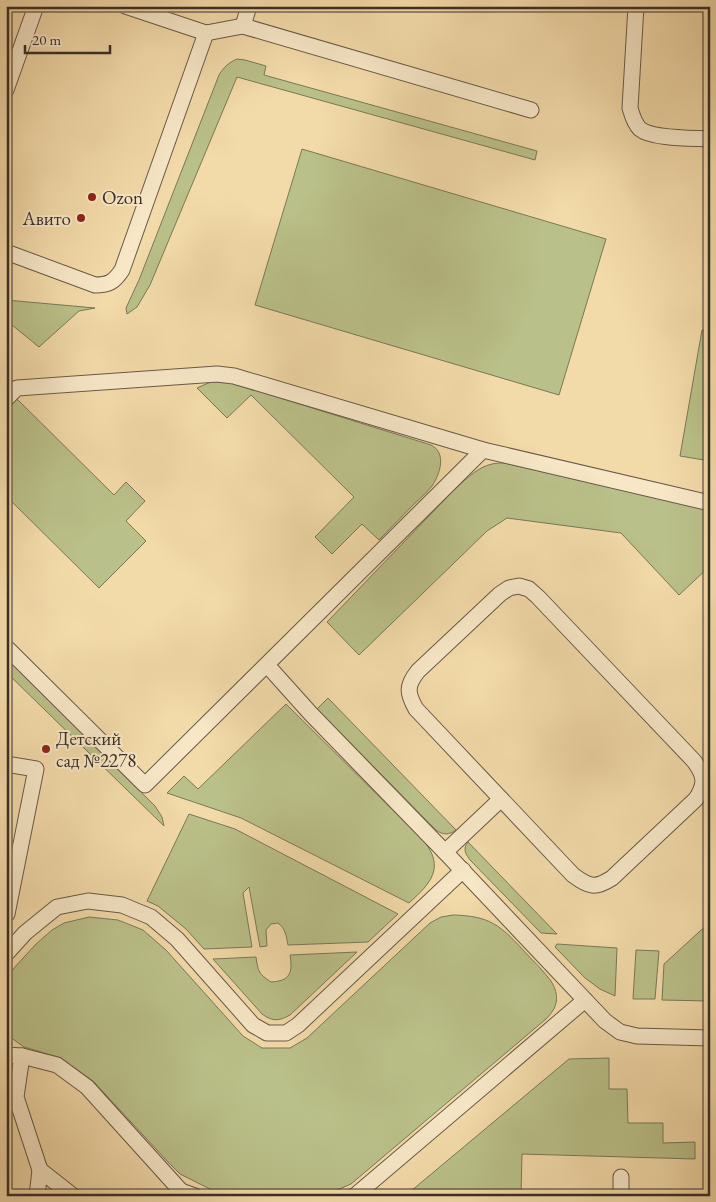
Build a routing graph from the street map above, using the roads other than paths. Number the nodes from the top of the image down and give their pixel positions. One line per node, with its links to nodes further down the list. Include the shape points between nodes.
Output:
1 (36, 6): 7 (lane)
2 (125, 6): 6 (lane)
3 (249, 6): 5 (lane)
4 (636, 6): 9 (lane, via 630,108 633,119 640,129 653,135)
5 (243, 26): 6 (lane); 8 (lane)
6 (206, 33): 10 (lane, via 117,278 106,285 95,285)
7 (6, 90)
8 (530, 110)
9 (710, 139)
10 (6, 252)
11 (6, 399): 12 (lane, via 17,388 217,374 234,376)
12 (482, 450): 13 (lane); 15 (lane)
13 (710, 503)
14 (6, 647): 15 (lane, via 146,785)
15 (267, 665): 18 (lane)
16 (6, 764): 20 (lane, via 36,769)
17 (501, 799): 17 (lane, via 573,875 592,886 612,878 696,799 702,790 703,780 694,761 538,597 519,586 500,594 418,671 408,689 416,709); 18 (lane)
18 (445, 852): 19 (lane)
19 (463, 870): 21 (lane, via 286,1033 267,1033 254,1024 177,939 151,917 122,905 88,901 57,907); 23 (lane)
20 (7, 914): 21 (lane)
21 (26, 933): 22 (lane)
22 (6, 954)
23 (585, 1000): 24 (lane, via 620,1032 637,1036); 33 (lane)
24 (710, 1038)
25 (6, 1055): 26 (lane)
26 (22, 1056): 27 (lane, via 16,1097); 29 (lane, via 57,1066 87,1087)
27 (40, 1170): 30 (lane); 31 (lane)
28 (622, 1178): 34 (lane)
29 (180, 1193): 32 (lane)
30 (38, 1196)
31 (73, 1196)
32 (195, 1196)
33 (354, 1196)
34 (621, 1196)

